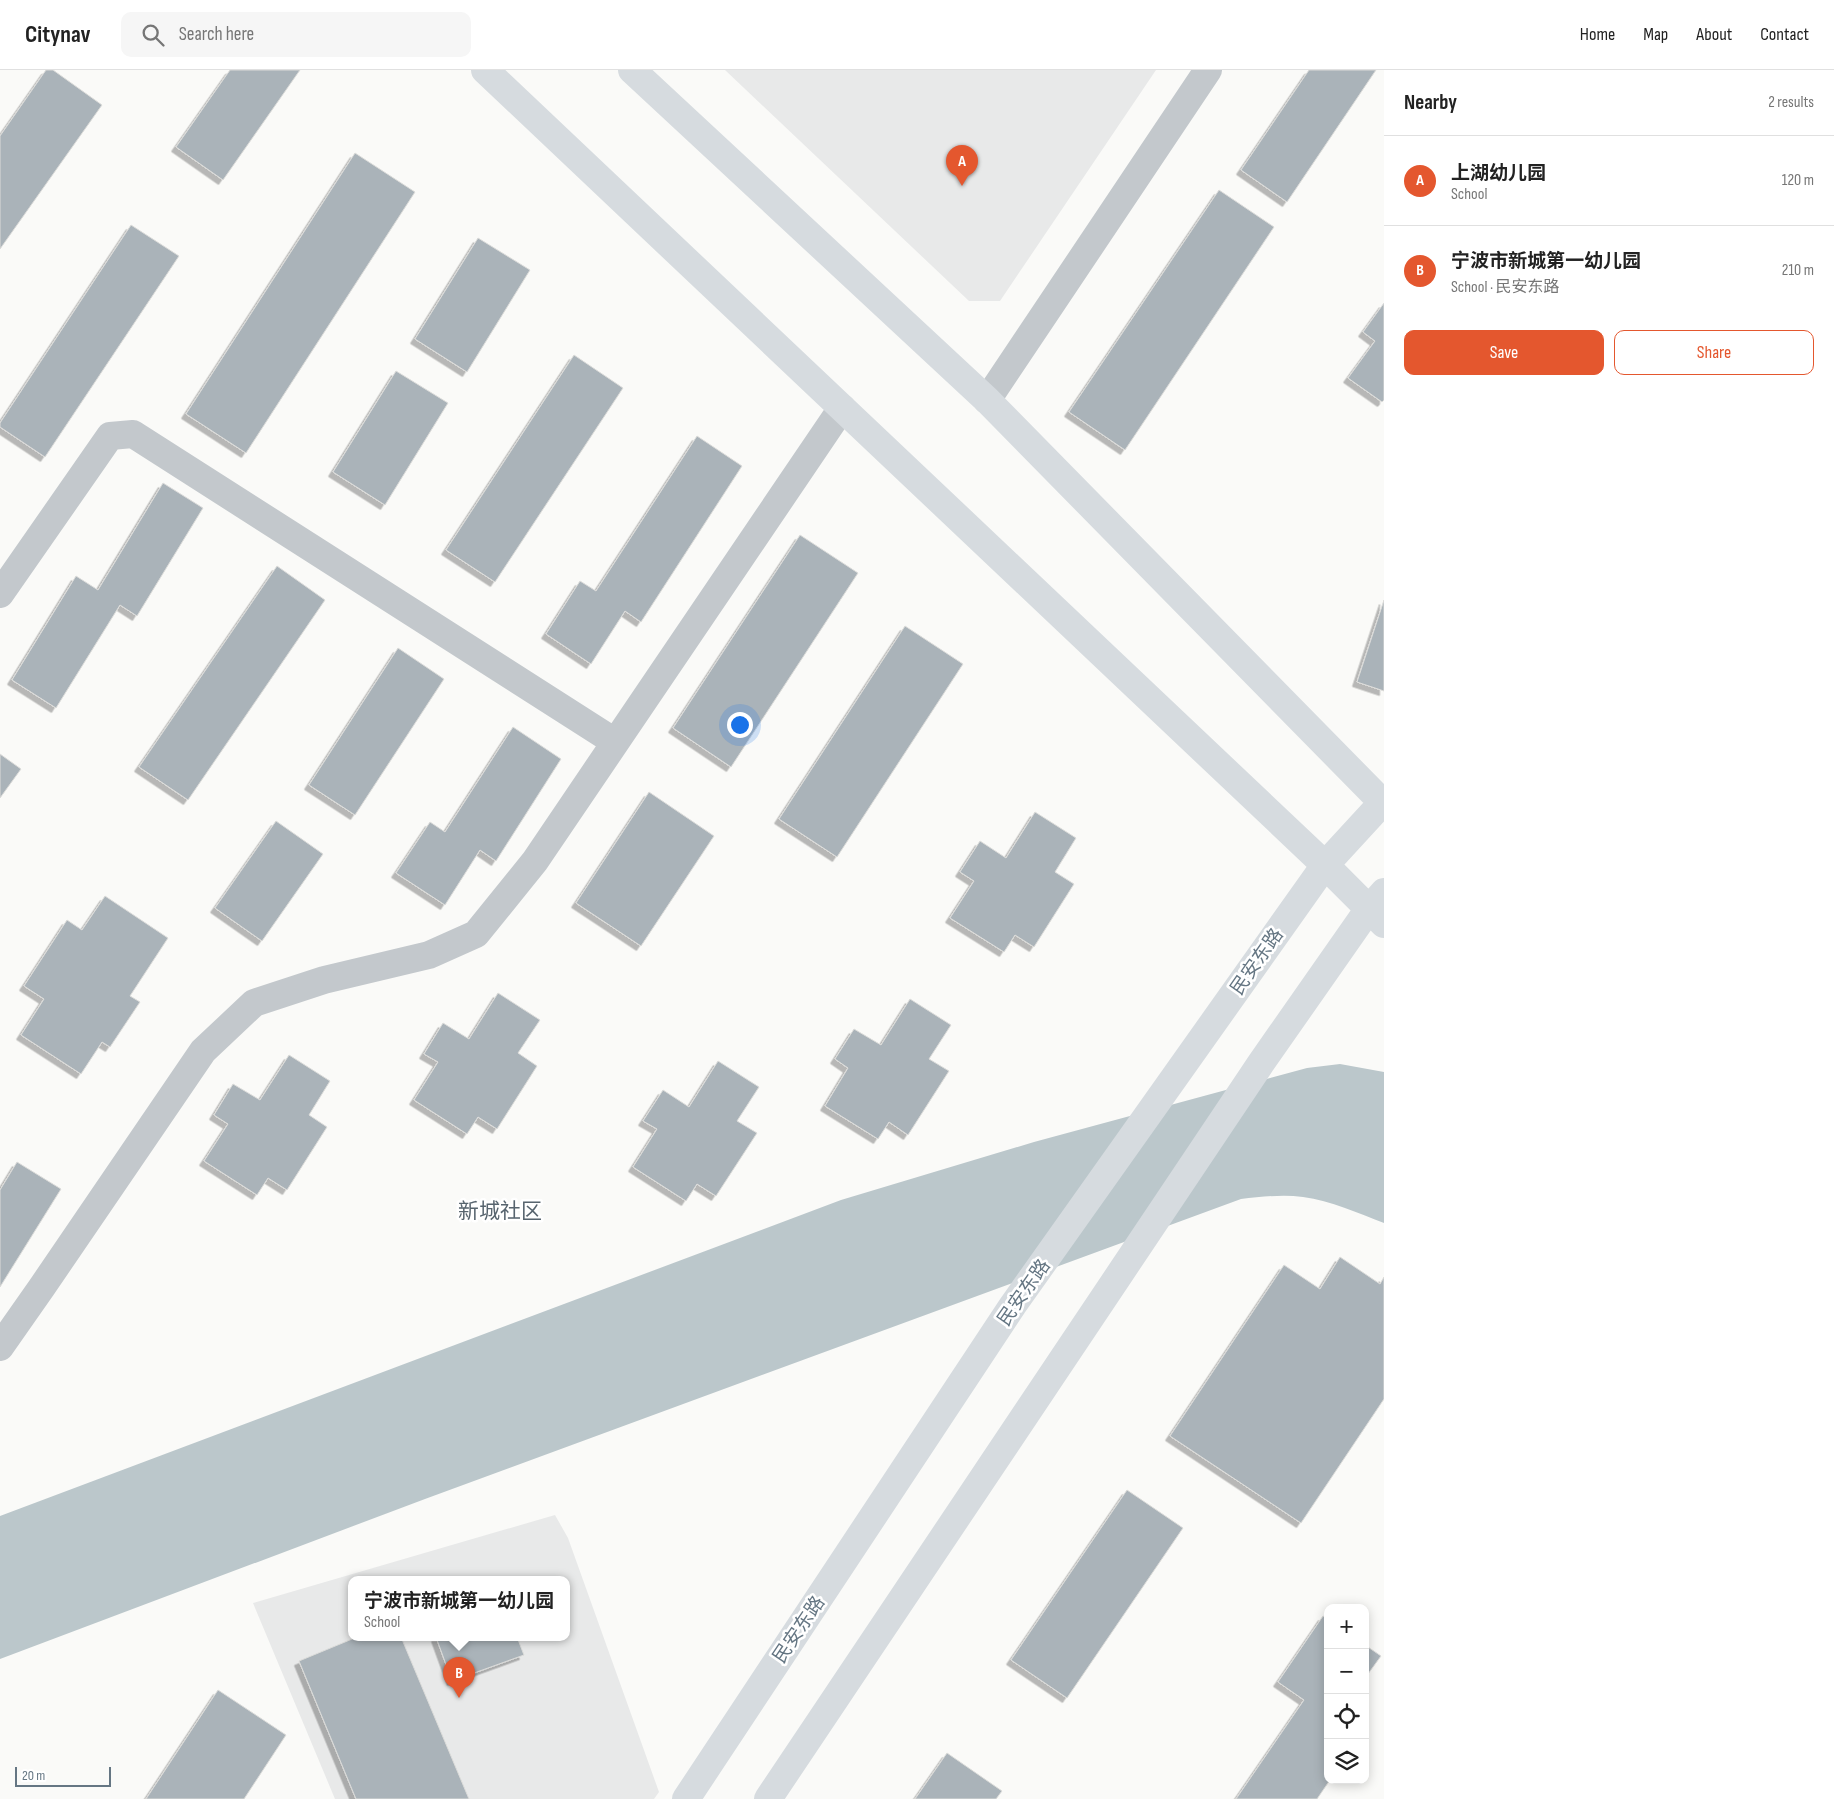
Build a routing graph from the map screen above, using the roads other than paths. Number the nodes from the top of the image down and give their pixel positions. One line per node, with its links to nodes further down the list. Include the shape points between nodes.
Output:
1 (485, 70): 5 (main road)
2 (632, 70): 4 (main road)
3 (1208, 70): 4 (street)
4 (987, 400): 8 (main road)
5 (842, 408): 7 (street); 9 (main road)
6 (0, 594): 7 (street, via 110,436 132,434)
7 (616, 742): 11 (street, via 535,860 476,934 429,955 324,980 254,1003 202,1051)
8 (1383, 803): 9 (main road, 民安东路)
9 (1325, 865): 10 (main road); 12 (main road, 民安东路, via 1013,1306)
10 (1379, 908): 13 (main road, via 1261,1063)
11 (0, 1347)
12 (686, 1799)
13 (768, 1799)

